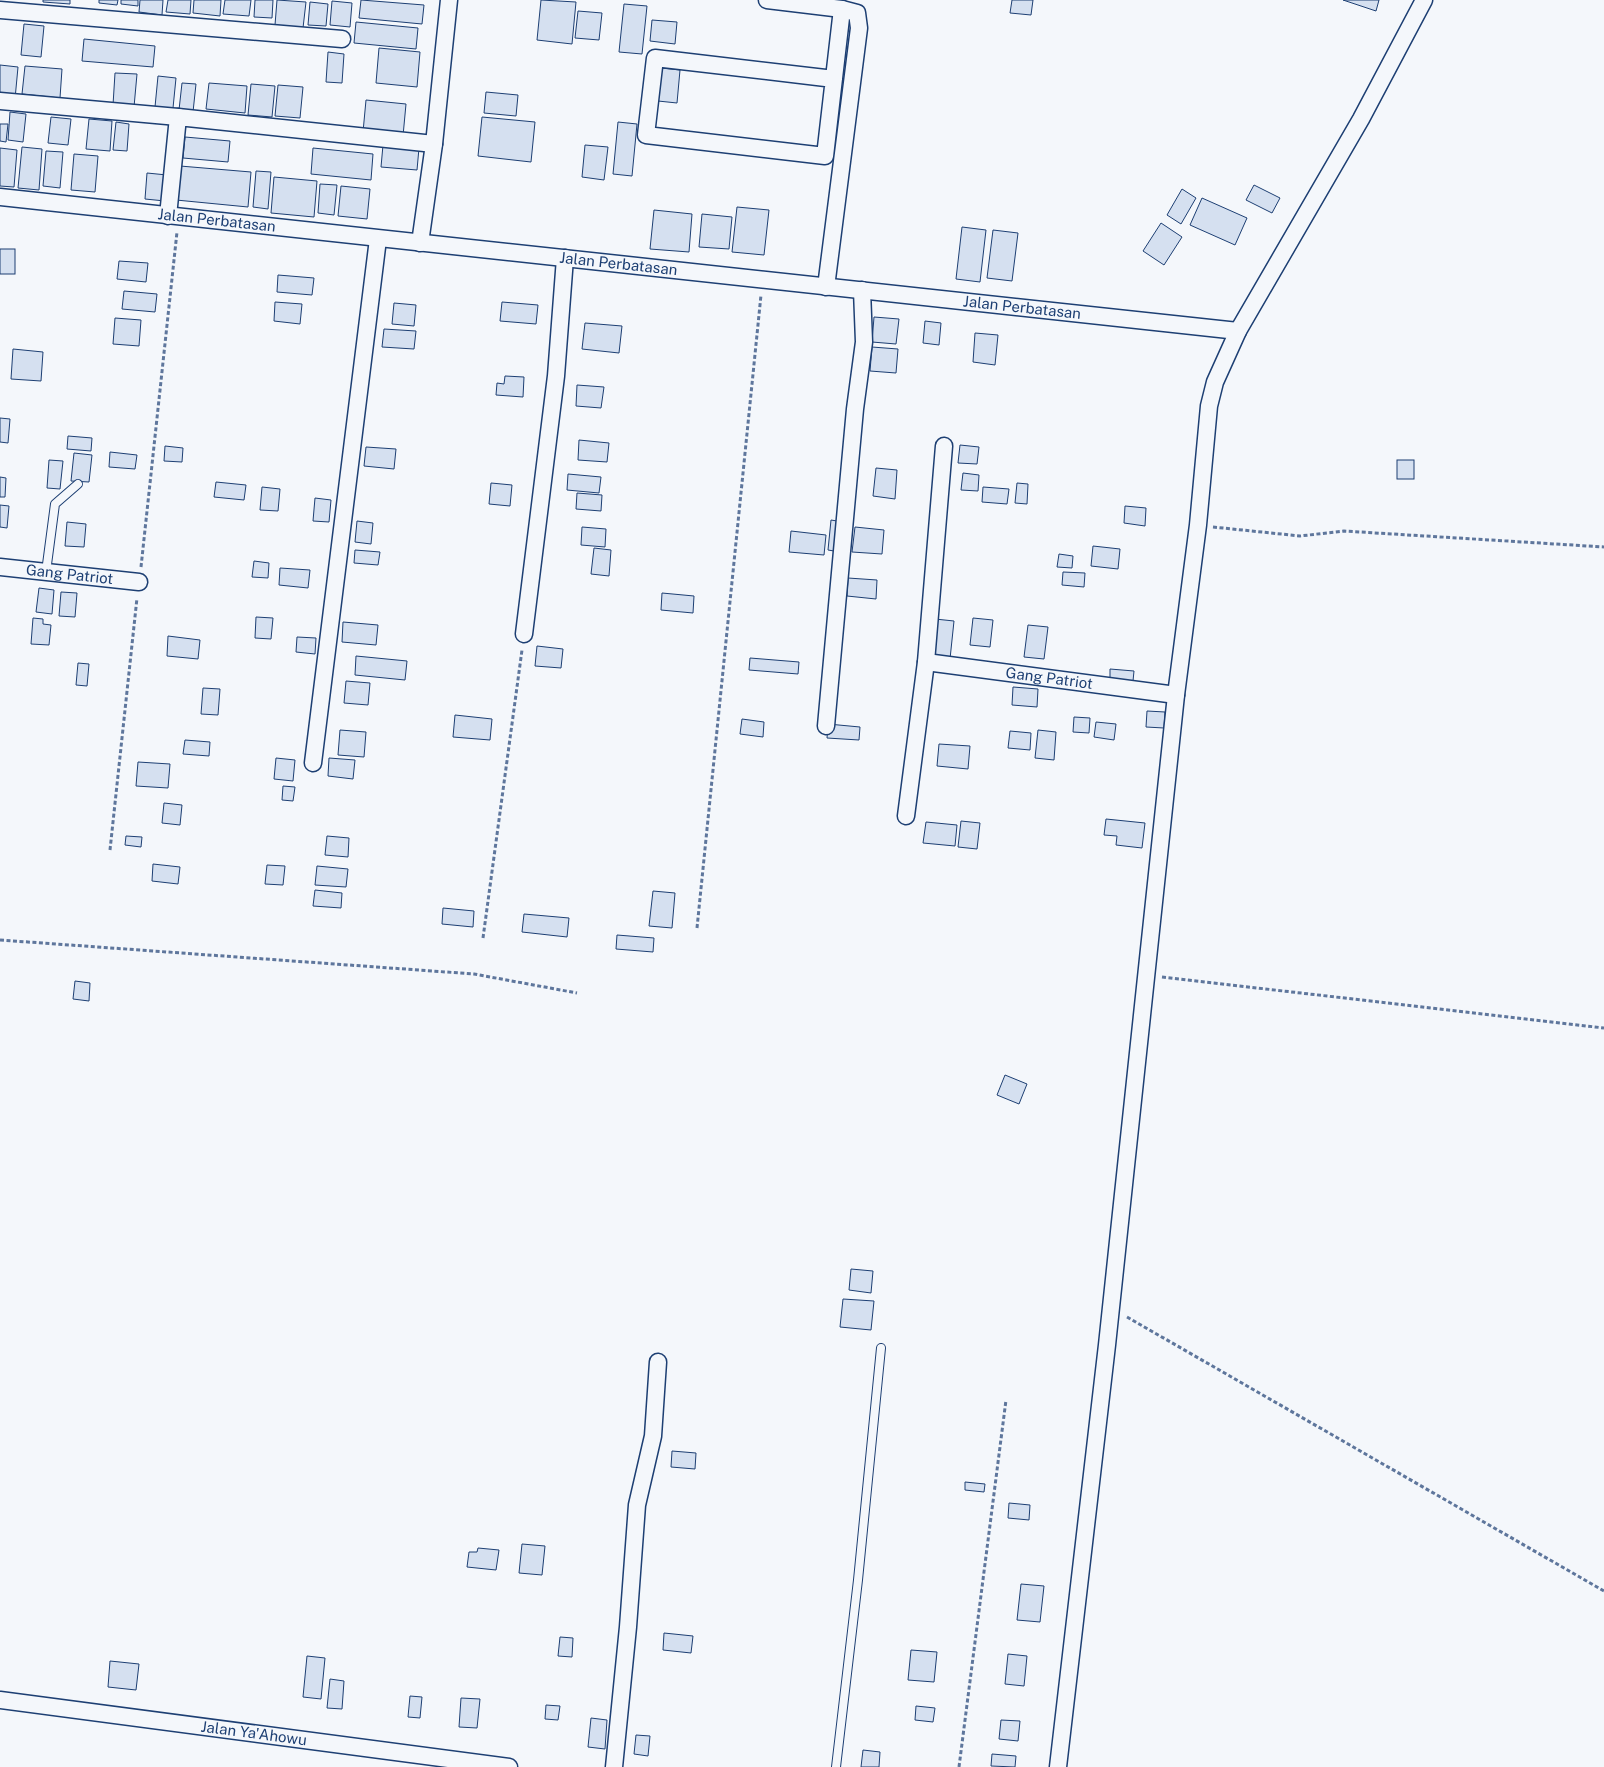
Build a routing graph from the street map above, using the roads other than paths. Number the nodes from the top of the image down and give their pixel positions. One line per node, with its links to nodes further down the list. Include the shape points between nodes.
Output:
1 (448, 0): 10 (street)
2 (767, 0): 4 (street)
3 (1424, 0): 18 (street, via 1361,120)
4 (842, 9): 7 (street); 16 (street, via 857,13 859,28)
5 (0, 10): 6 (street)
6 (342, 39)
7 (834, 79): 7 (street, via 825,156 646,135 655,58)
8 (0, 101): 9 (street)
9 (178, 117): 10 (street); 12 (street)
10 (434, 144): 14 (street)
11 (0, 197): 12 (street, Jalan Perbatasan)
12 (174, 216): 13 (street, Jalan Perbatasan)
13 (378, 239): 14 (street, Jalan Perbatasan); 28 (street)
14 (420, 243): 15 (street, Jalan Perbatasan)
15 (565, 258): 16 (street, Jalan Perbatasan); 24 (street, via 556,376)
16 (826, 287): 17 (street, Jalan Perbatasan)
17 (862, 290): 18 (street, Jalan Perbatasan); 27 (street, via 864,342 854,409)
18 (1238, 331): 26 (street, via 1215,382 1209,406 1198,525)
19 (944, 446): 25 (street)
20 (78, 484): 22 (lane, via 55,504)
21 (0, 567): 22 (street, Gang Patriot)
22 (46, 572): 23 (street, Gang Patriot)
23 (139, 582)
24 (524, 634)
25 (926, 660): 26 (street, Gang Patriot); 29 (street)
26 (1176, 695): 36 (street)
27 (826, 726)
28 (313, 763)
29 (906, 816)
30 (881, 1348): 35 (lane)
31 (658, 1362): 34 (street, via 653,1436 637,1504)
32 (0, 1700): 33 (street, Jalan Ya'Ahowu)
33 (509, 1767)
34 (614, 1767)
35 (836, 1767)
36 (1058, 1767)

